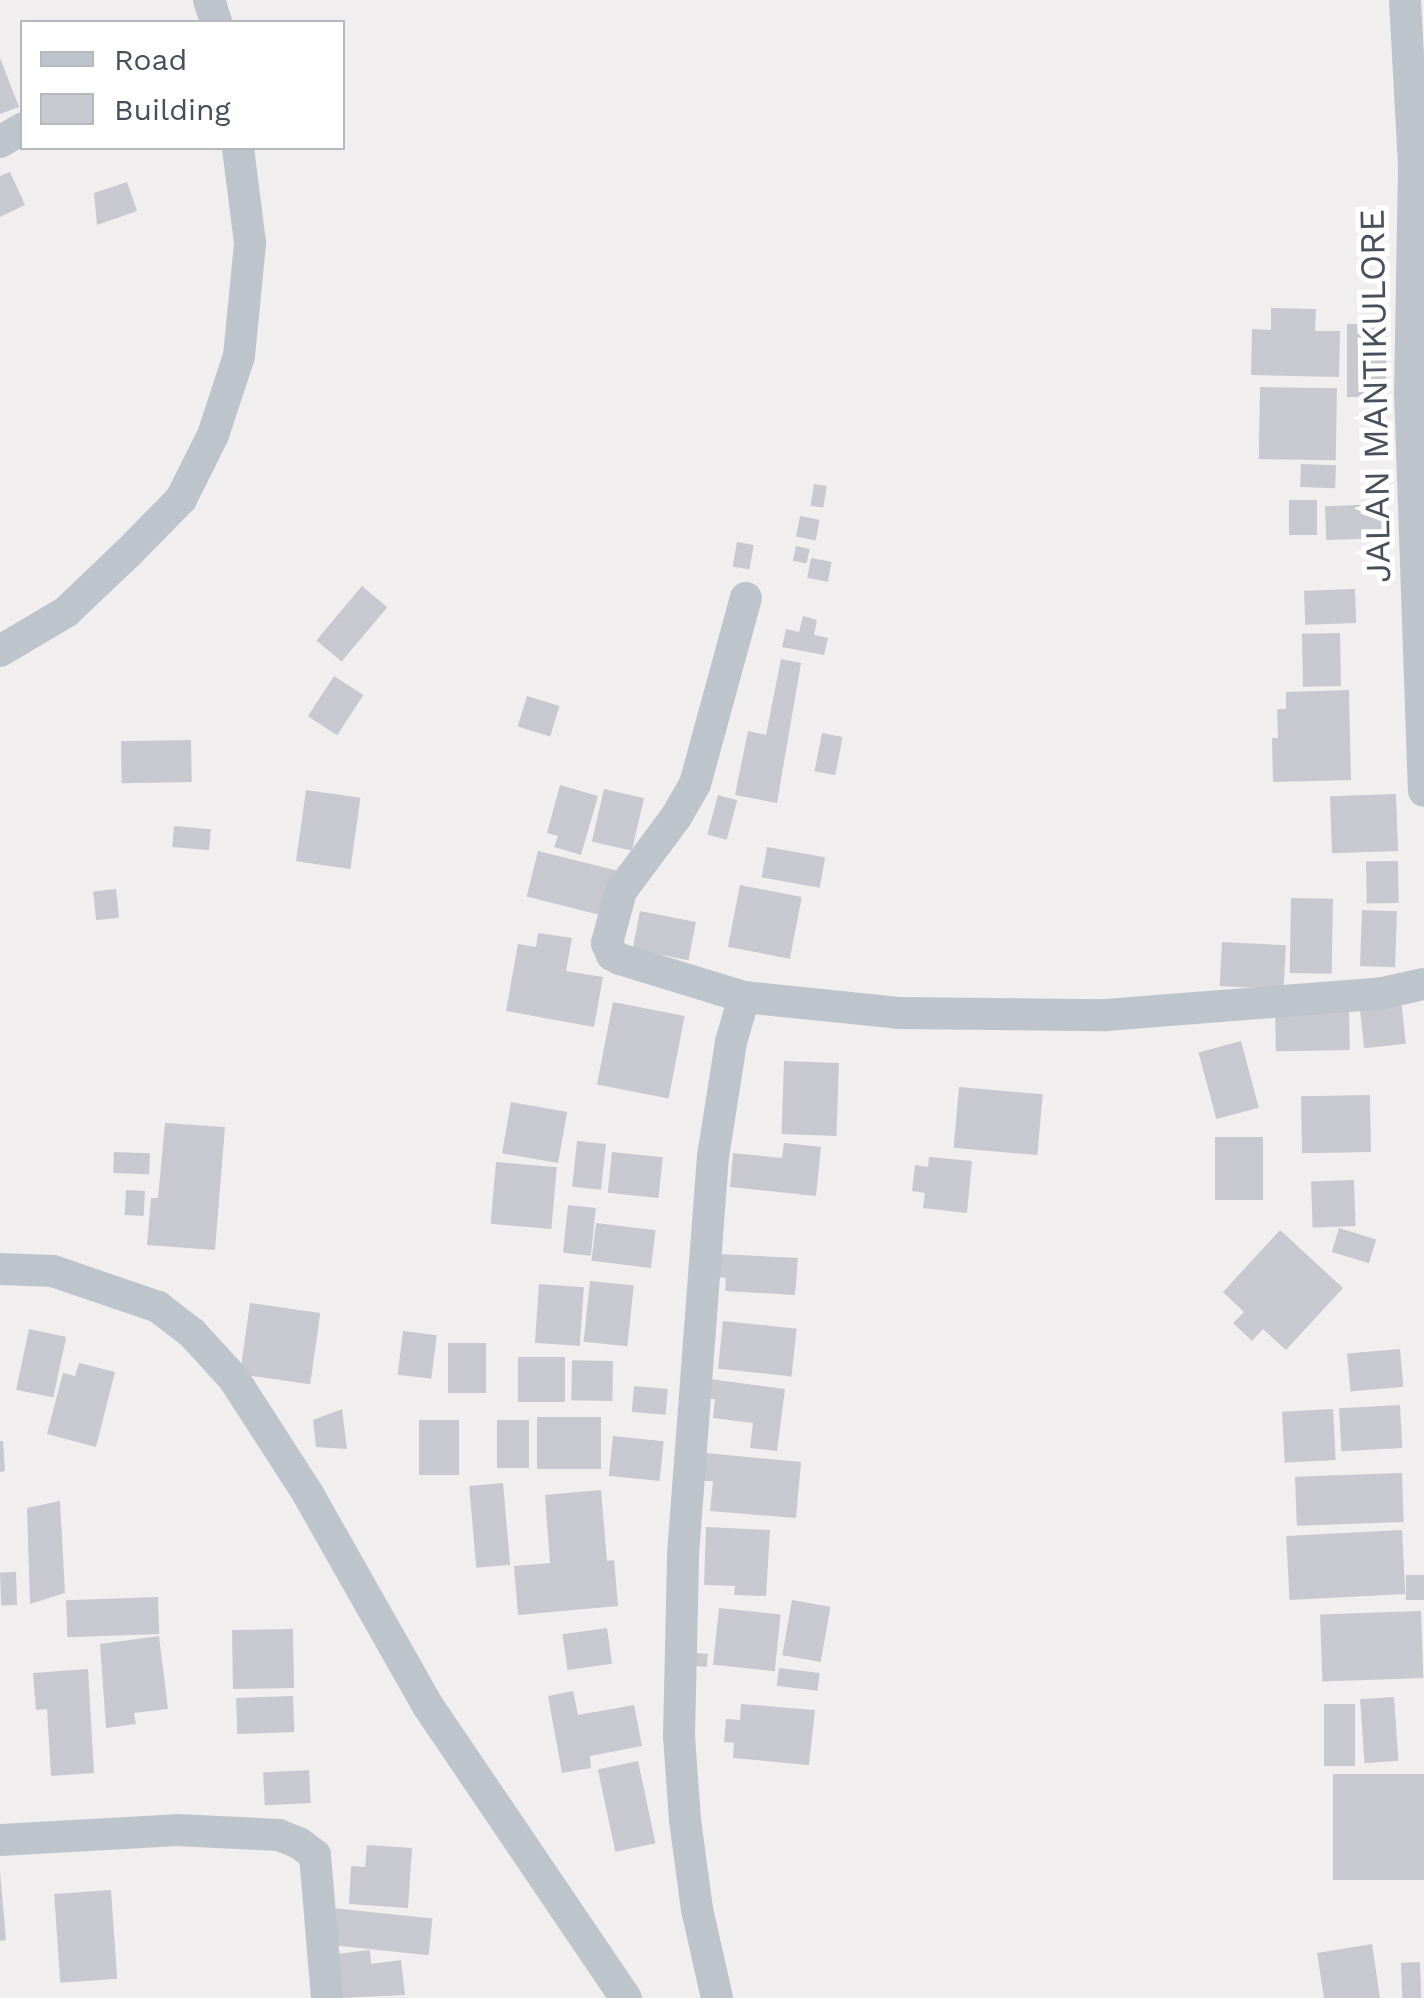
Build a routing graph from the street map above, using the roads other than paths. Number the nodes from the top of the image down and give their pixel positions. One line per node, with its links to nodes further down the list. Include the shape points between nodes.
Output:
1 (1405, 0): 5 (street, JALAN MANTIKULORE, via 1414,166 1410,392)
2 (238, 150): 4 (street, via 250,243 239,356 213,435 181,499 128,553 66,612)
3 (746, 598): 7 (street, via 695,784 621,891 607,943 620,960)
4 (0, 651)
5 (1424, 791)
6 (1424, 984): 7 (street, via 1106,1015 898,1013)
7 (744, 996): 12 (street, via 714,1157 682,1573 685,1820)
8 (0, 1269): 11 (street, via 53,1270 158,1307 234,1379 428,1706)
9 (0, 1840): 10 (street, via 177,1830 278,1834 299,1843 315,1856)
10 (327, 1998)
11 (626, 1998)
12 (717, 1998)

